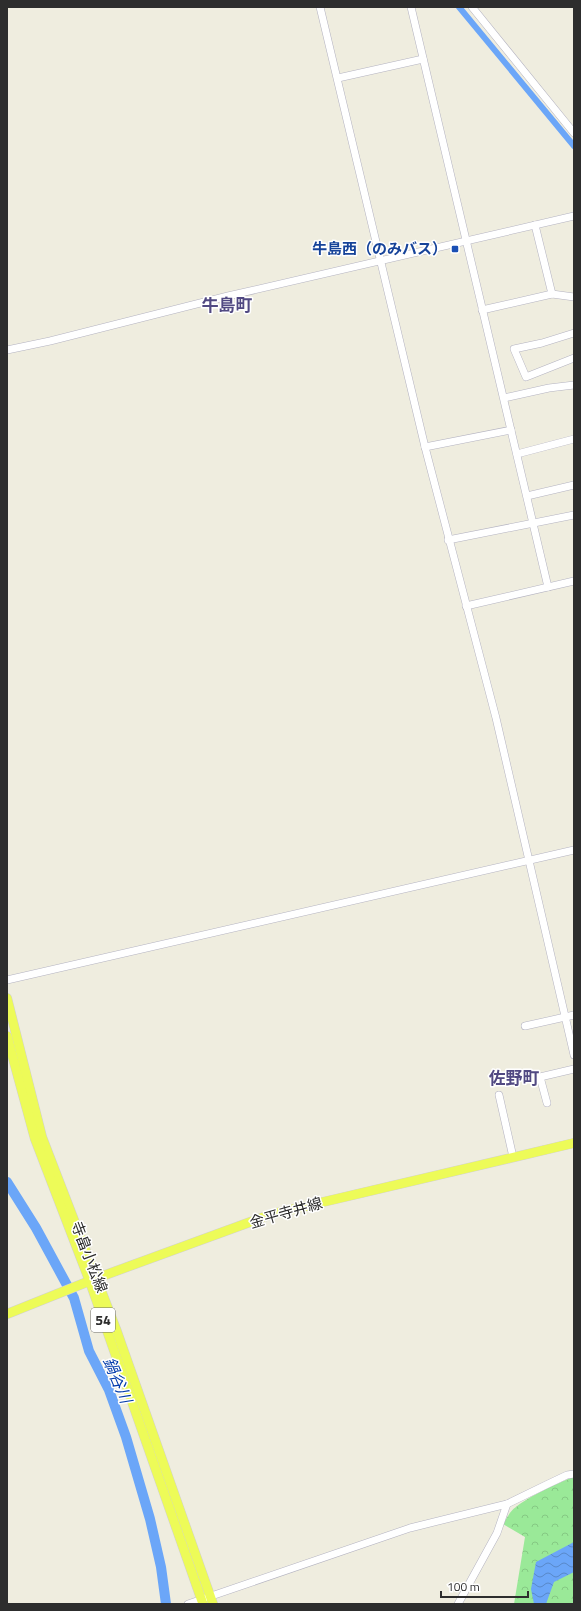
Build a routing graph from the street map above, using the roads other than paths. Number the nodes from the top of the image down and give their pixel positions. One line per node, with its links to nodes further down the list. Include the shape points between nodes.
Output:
1 (320, 7): 5 (street)
2 (411, 7): 4 (street)
3 (472, 7): 6 (street)
4 (423, 59): 5 (street); 9 (street)
5 (338, 78): 10 (street)
6 (573, 130)
7 (574, 216): 8 (street)
8 (535, 225): 9 (street); 11 (street)
9 (466, 242): 10 (street); 13 (street)
10 (380, 260): 15 (street); 21 (street)
11 (552, 294): 12 (street); 13 (street)
12 (574, 297)
13 (482, 310): 18 (street)
14 (574, 332): 16 (street, via 514,349 526,377)
15 (7, 350)
16 (574, 360)
17 (574, 385): 18 (street)
18 (504, 398): 19 (street)
19 (511, 430): 21 (street); 22 (street)
20 (574, 439): 22 (street)
21 (425, 447): 27 (street)
22 (517, 454): 24 (street)
23 (574, 485): 24 (street)
24 (527, 496): 26 (street)
25 (574, 515): 26 (street)
26 (534, 523): 27 (street); 29 (street)
27 (448, 540): 30 (street)
28 (574, 582): 29 (street)
29 (548, 587): 30 (street)
30 (466, 606): 32 (street, via 496,718)
31 (574, 850): 32 (street)
32 (528, 860): 33 (street); 36 (street)
33 (7, 980)
34 (7, 998): 45 (main road, 寺畠小松線 / 54, via 37,1121)
35 (574, 1015): 36 (street)
36 (565, 1017): 37 (street); 39 (street)
37 (525, 1026)
38 (7, 1036): 45 (main road, 寺畠小松線 / 54, via 35,1139)
39 (574, 1055)
40 (574, 1069): 42 (street, via 540,1077)
41 (499, 1096): 44 (street)
42 (547, 1103)
43 (574, 1143): 44 (main road, 金平寺井線)
44 (513, 1156): 45 (main road, 金平寺井線, via 272,1214)
45 (94, 1280): 46 (main road, 金平寺井線); 49 (main road, 寺畠小松線 / 54)
46 (7, 1314)
47 (574, 1474): 48 (street)
48 (507, 1504): 49 (street, via 410,1528); 51 (street, via 497,1533)
49 (207, 1601): 50 (street)
50 (188, 1604)
51 (458, 1604)

